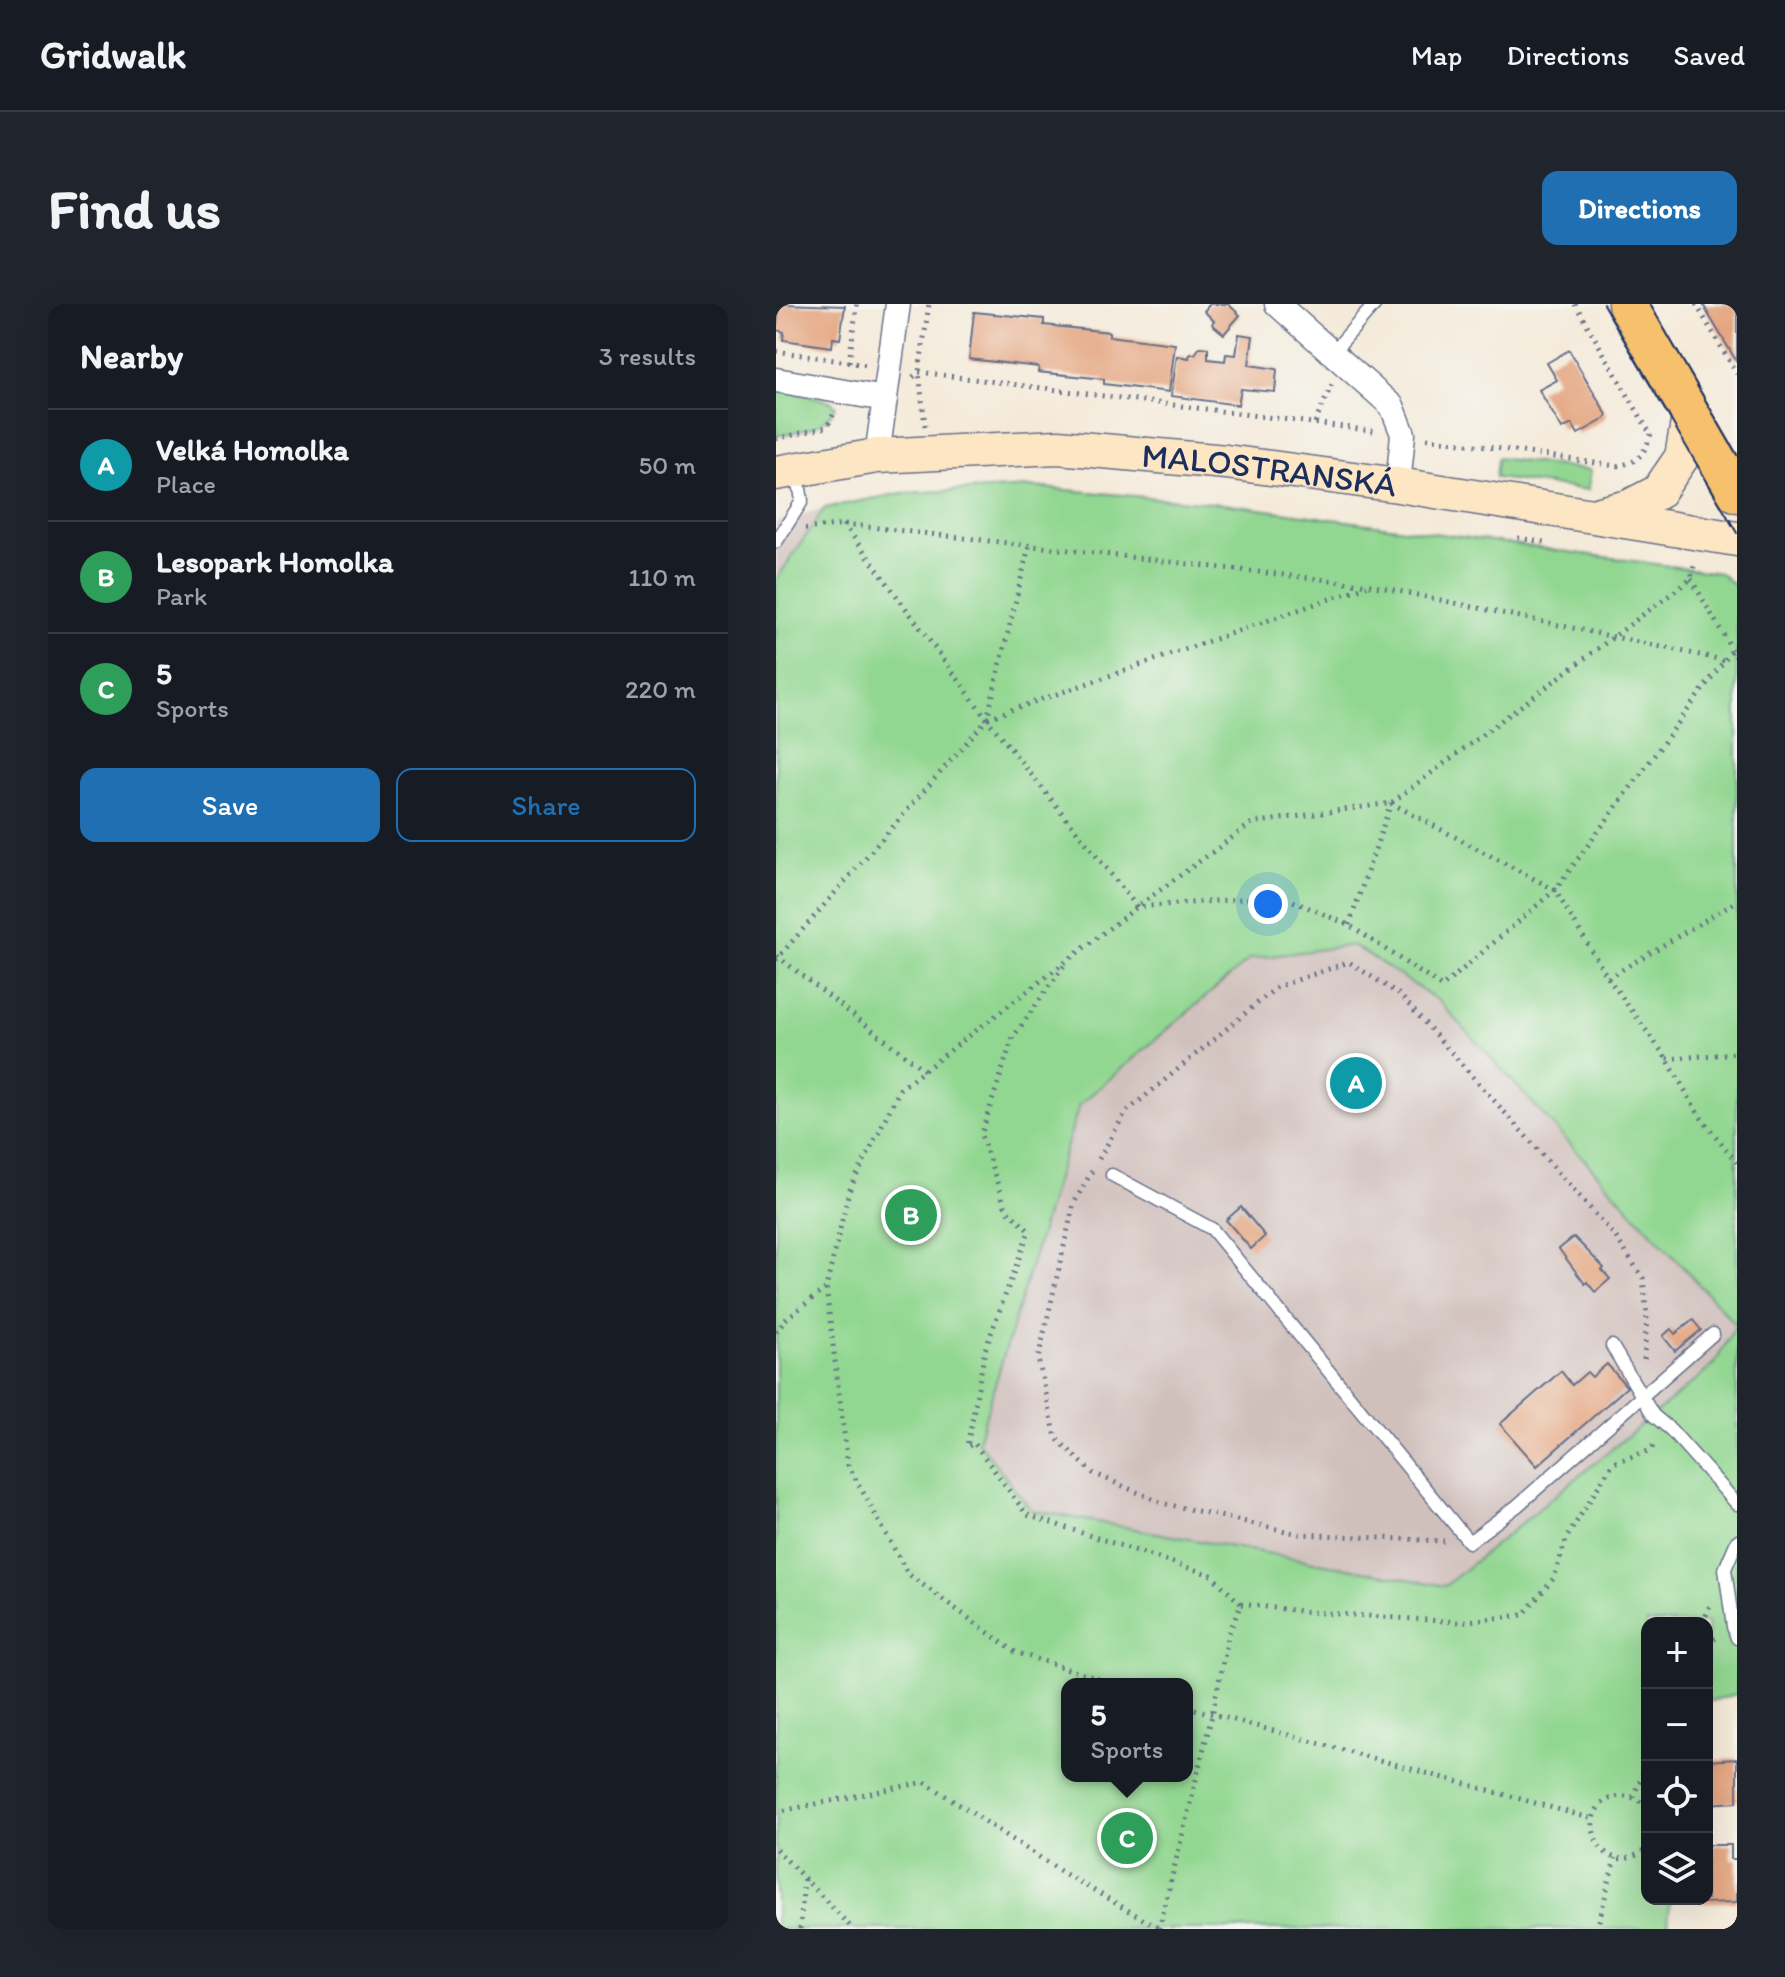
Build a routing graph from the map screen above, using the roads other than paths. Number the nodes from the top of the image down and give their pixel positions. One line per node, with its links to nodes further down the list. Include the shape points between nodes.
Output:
1 (898, 304): 7 (street)
2 (1277, 304): 5 (street)
3 (1375, 304): 5 (lane)
4 (1627, 304): 8 (main road)
5 (1332, 353): 11 (street, via 1392,406)
6 (776, 380): 7 (street)
7 (885, 399): 9 (street)
8 (1690, 411): 12 (main road); 13 (main road, via 1682,457 1658,492 1617,511)
9 (877, 456): 10 (main road, MALOSTRANSKÁ); 11 (main road, MALOSTRANSKÁ, via 1058,447)
10 (786, 470): 14 (lane, MALOSTRANSKÁ, via 802,501)
11 (1398, 485): 13 (main road, MALOSTRANSKÁ)
12 (1737, 493)
13 (1572, 514): 15 (main road, MALOSTRANSKÁ)
14 (780, 533): 16 (lane, MALOSTRANSKÁ)
15 (1737, 539)
16 (776, 542)
17 (1112, 1175): 20 (lane, via 1212,1229 1469,1542)
18 (1713, 1334): 20 (lane)
19 (1612, 1346): 20 (lane)
20 (1643, 1399): 21 (lane)
21 (1737, 1504)
22 (1737, 1541): 23 (lane, via 1725,1569)
23 (1737, 1638)

